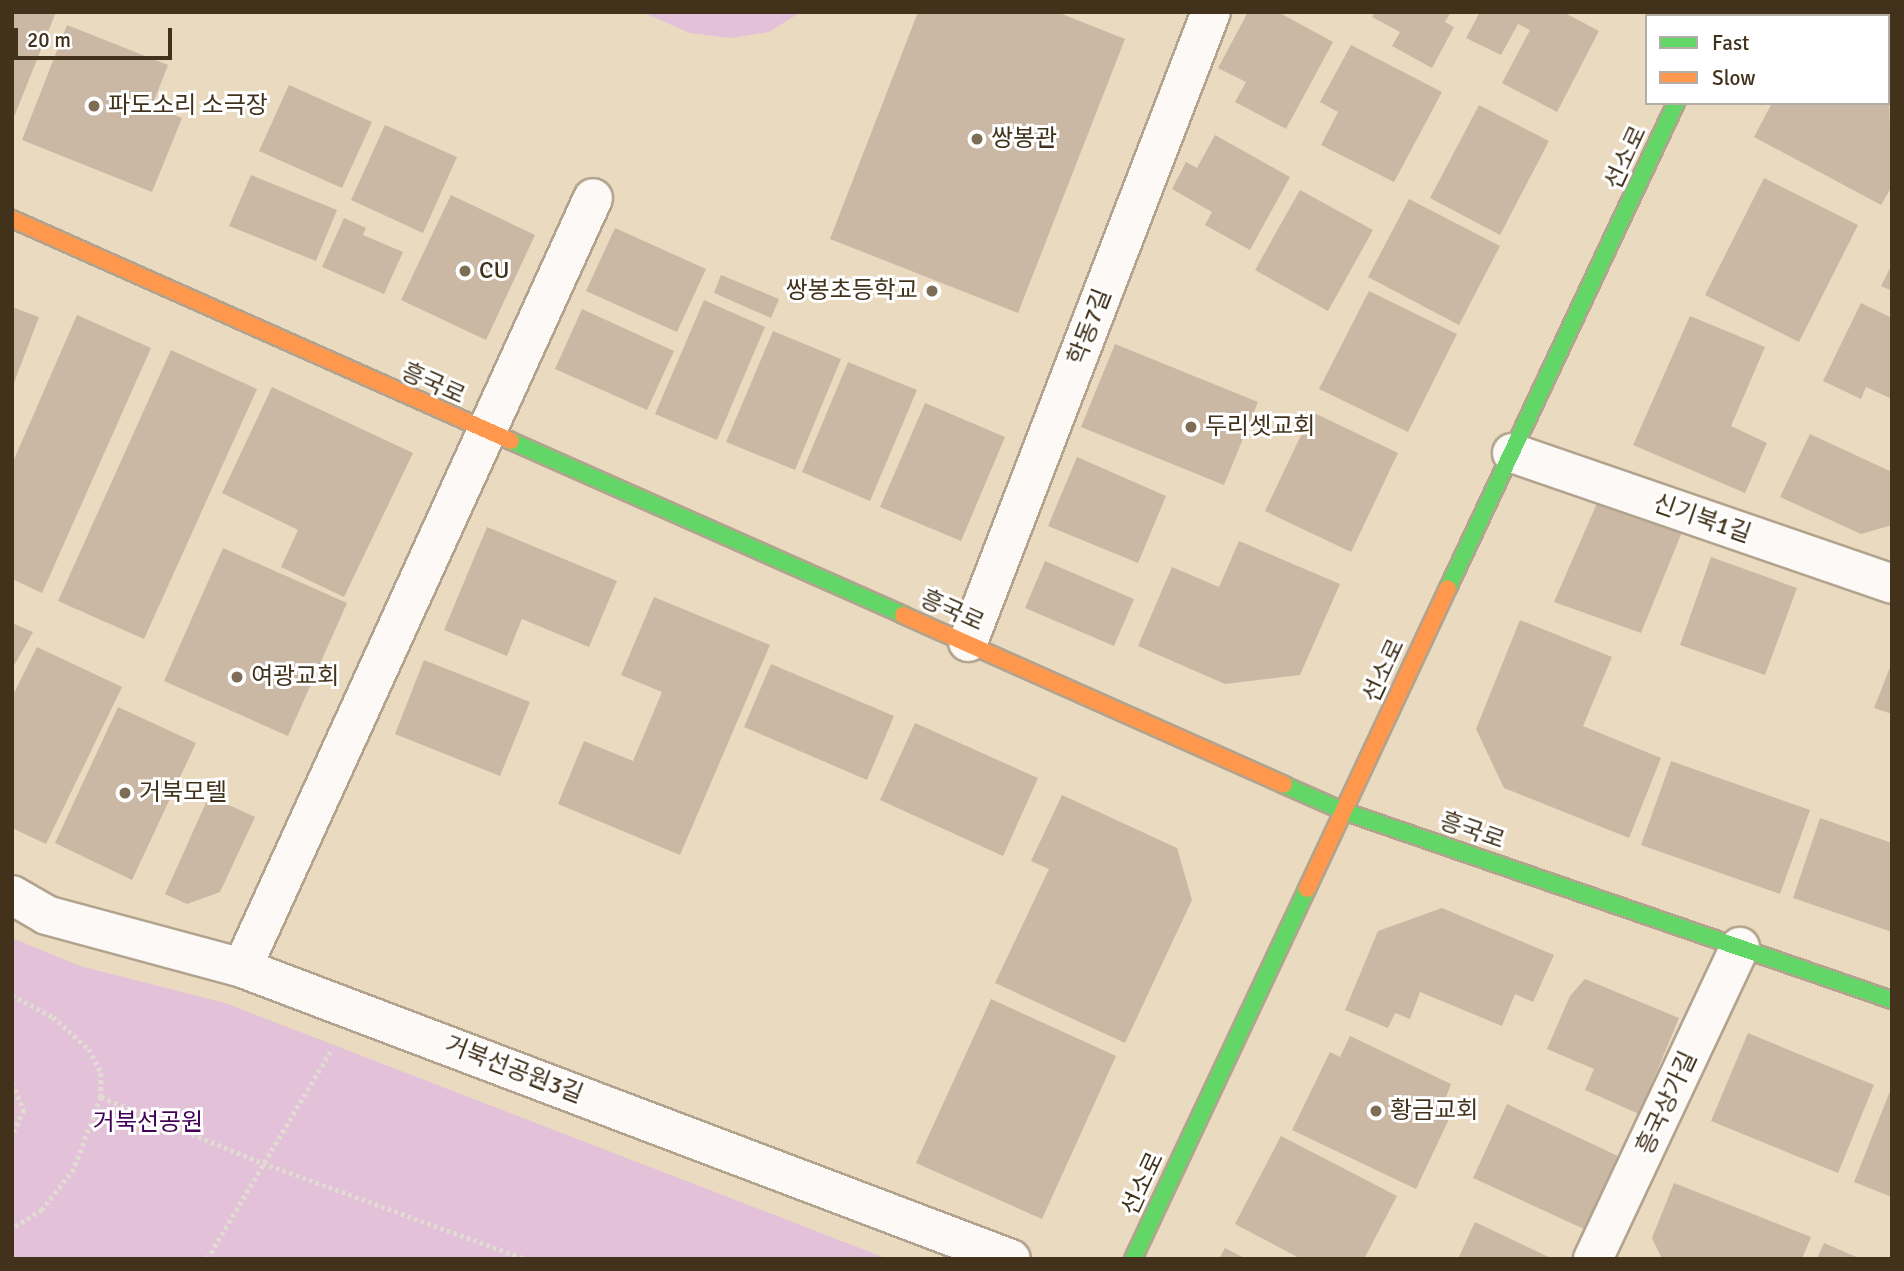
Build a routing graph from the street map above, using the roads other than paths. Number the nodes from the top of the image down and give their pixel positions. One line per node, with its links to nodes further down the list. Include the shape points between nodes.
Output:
1 (1211, 12): 8 (street, 학동7길)
2 (1675, 105): 6 (street, 선소로)
3 (593, 198): 5 (street)
4 (12, 219): 5 (street, 흥국로)
5 (485, 433): 8 (street, 흥국로); 12 (street)
6 (1512, 453): 7 (street, 신기북1길); 9 (street, 선소로)
7 (1892, 584)
8 (968, 642): 9 (street, 흥국로)
9 (1343, 811): 11 (street, 흥국로); 16 (street, 선소로)
10 (12, 895): 12 (street, 거북선공원3길, via 46,915)
11 (1740, 947): 13 (street, 흥국로); 14 (street, 흥국상가길)
12 (242, 968): 15 (street, 거북선공원3길)
13 (1892, 1000)
14 (1597, 1258)
15 (1011, 1259)
16 (1133, 1259)

